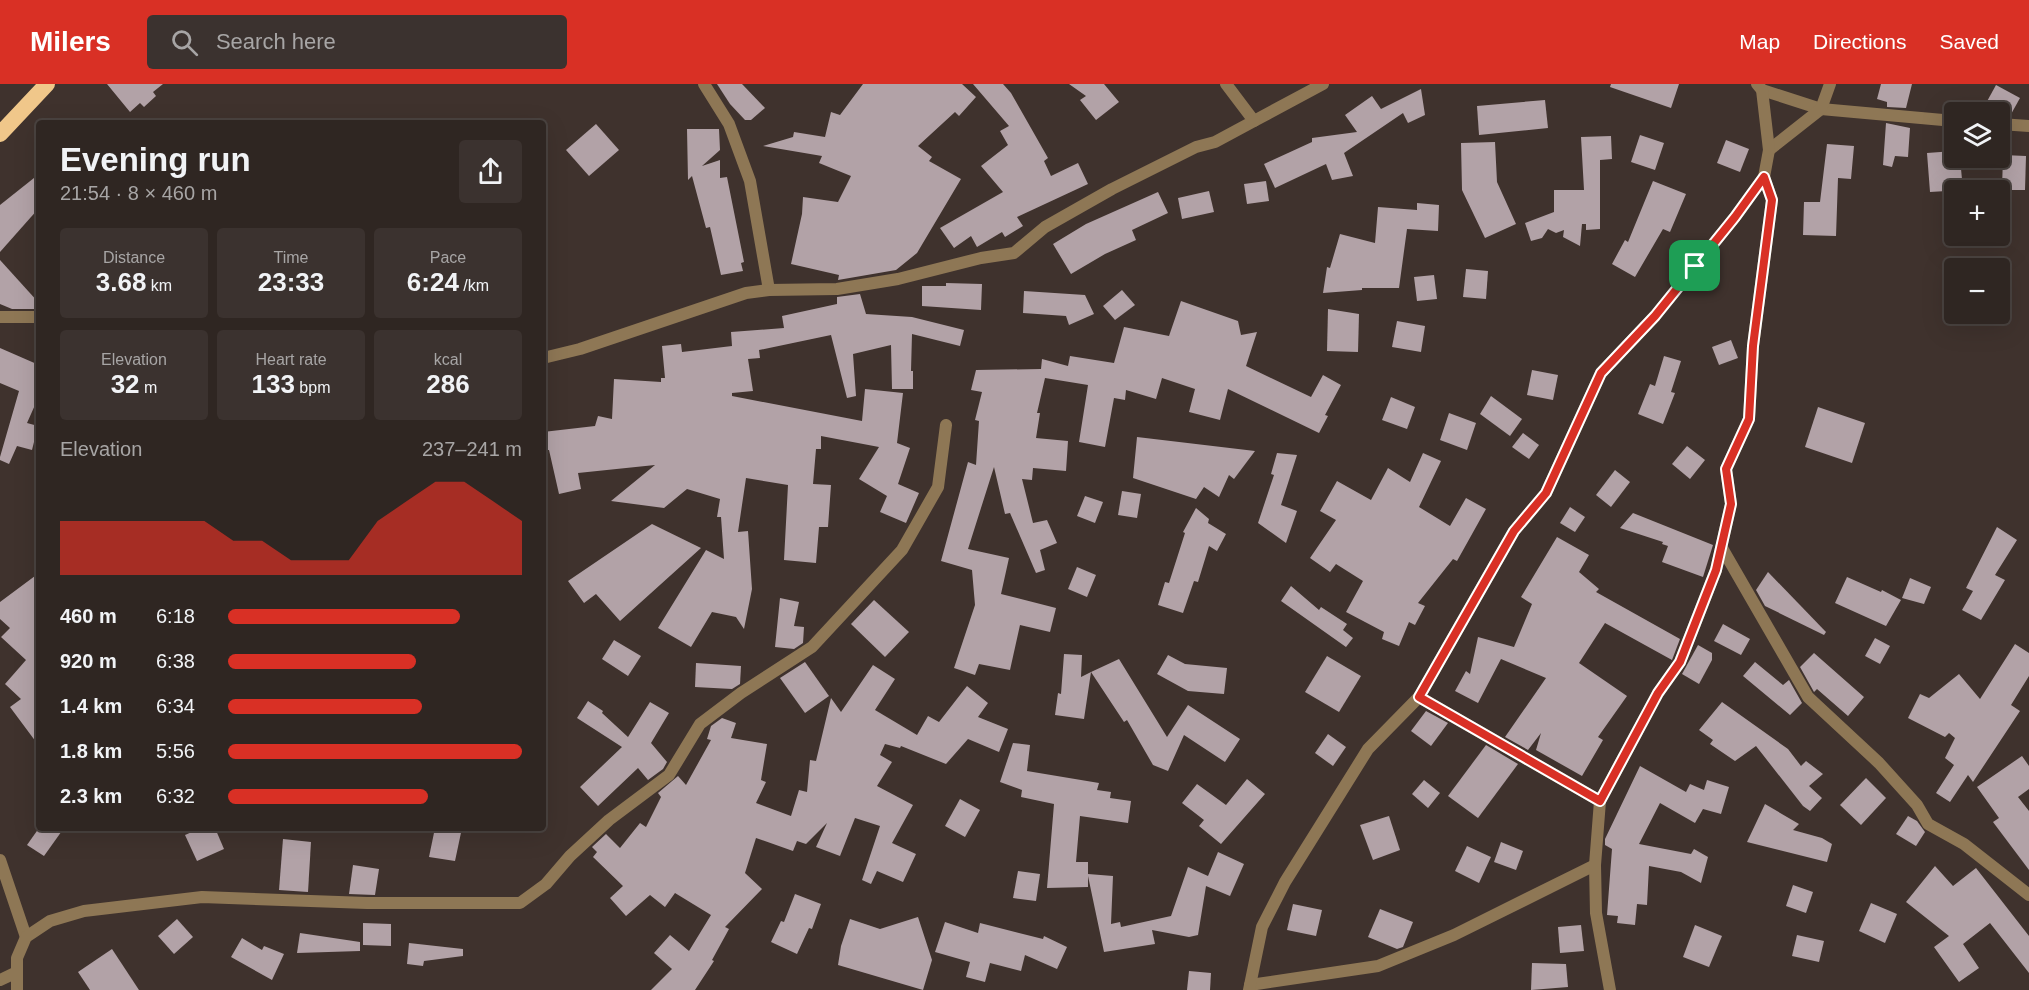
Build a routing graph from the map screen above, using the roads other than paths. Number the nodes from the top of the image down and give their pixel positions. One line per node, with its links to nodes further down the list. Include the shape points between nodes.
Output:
1 (47, 84): 12 (highway)
2 (704, 84): 15 (street, via 729,124 750,181)
3 (1226, 84): 9 (street)
4 (1323, 84): 9 (street)
5 (1830, 84): 7 (street)
6 (1759, 87): 7 (street); 13 (street)
7 (1821, 109): 8 (street); 13 (street)
8 (1944, 120)
9 (1254, 121): 15 (street, via 1112,189 1045,227 1014,253 837,290)
10 (2010, 125): 11 (street)
11 (2029, 126)
12 (0, 134)
13 (1769, 150): 14 (street)
14 (1764, 177): 20 (street, via 1772,200 1753,346 1749,419 1726,469 1731,504); 21 (street, via 1662,307 1601,373 1546,493 1514,531)
15 (769, 290): 18 (street, via 746,293)
16 (0, 317): 17 (street)
17 (36, 317)
18 (546, 357)
19 (946, 425): 26 (street, via 938,487 902,550 812,647 700,724 669,775 609,820 546,884 520,903 202,897 84,911 50,921)
20 (1722, 548): 22 (street, via 1702,611 1680,662 1658,693); 25 (street, via 1808,697 1879,763 1917,805 1928,824 1983,857)
21 (1419, 697): 22 (street); 29 (street, via 1368,749 1314,832 1262,927)
22 (1600, 801): 24 (street)
23 (0, 860): 26 (street)
24 (1595, 865): 29 (street, via 1454,935 1378,966); 31 (street, via 1596,913)
25 (2029, 896)
26 (26, 937): 27 (street)
27 (15, 973): 28 (street); 30 (street)
28 (0, 980)
29 (1249, 988)
30 (17, 990)
31 (1610, 990)

